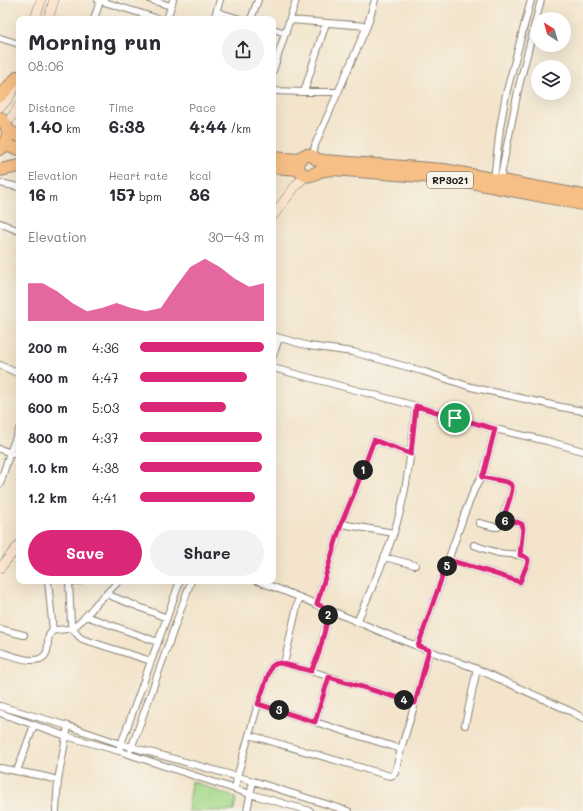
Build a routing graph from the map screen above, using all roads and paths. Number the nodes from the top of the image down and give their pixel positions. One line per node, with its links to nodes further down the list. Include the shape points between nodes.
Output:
1 (41, 0): 15 (main road)
2 (54, 0): 16 (main road)
3 (99, 0): 13 (street); 17 (street)
4 (122, 0): 13 (street)
5 (151, 0): 12 (street)
6 (220, 0): 14 (street)
7 (258, 0): 22 (street)
8 (296, 0): 23 (street)
9 (375, 0): 25 (street)
10 (531, 0): 47 (street, via 506,94 500,128)
11 (541, 0): 47 (street)
12 (172, 3): 19 (street)
13 (120, 7): 18 (street)
14 (217, 12): 20 (street); 21 (street)
15 (36, 16)
16 (49, 16)
17 (95, 16)
18 (148, 16)
19 (168, 16)
20 (215, 16)
21 (230, 16)
22 (252, 16)
23 (290, 20): 24 (street); 27 (street)
24 (326, 23): 25 (street); 34 (street)
25 (367, 26): 35 (street)
26 (276, 30): 27 (street)
27 (286, 33): 30 (street)
28 (0, 38): 29 (street)
29 (16, 43)
30 (276, 62)
31 (16, 77): 36 (highway)
32 (16, 82): 37 (main road, via 10,98)
33 (276, 91): 34 (street)
34 (304, 92): 35 (street)
35 (338, 92): 43 (street)
36 (0, 96)
37 (0, 107)
38 (16, 112): 39 (main road)
39 (8, 128): 40 (highway, via 6,141)
40 (2, 147): 41 (highway)
41 (16, 149)
42 (276, 158): 43 (highway, RP3021)
43 (308, 163): 45 (highway, RP3021); 47 (highway, RP3021, via 444,170); 51 (highway, RP3021, via 326,170 470,182); 52 (main road, via 297,184)
44 (16, 167): 46 (highway)
45 (276, 167)
46 (0, 170)
47 (497, 180): 50 (highway, RP3021)
48 (0, 183): 49 (street)
49 (16, 186)
50 (583, 196)
51 (583, 204)
52 (276, 212)
53 (0, 222): 54 (street)
54 (16, 230)
55 (276, 337): 60 (street, via 319,348 353,352 471,387)
56 (0, 365): 58 (street)
57 (276, 369): 59 (street)
58 (16, 373)
59 (416, 406): 61 (street); 66 (street)
60 (583, 411)
61 (495, 429): 64 (street); 68 (street)
62 (16, 437): 65 (street)
63 (0, 449): 65 (street)
64 (583, 451)
65 (10, 452): 67 (street); 69 (street)
66 (411, 454): 72 (street, via 374,440); 73 (street)
67 (16, 455)
68 (482, 477): 70 (street, via 507,482 512,486); 78 (street, via 474,490)
69 (0, 484)
70 (502, 521): 71 (street, via 498,527); 76 (street, via 522,524)
71 (479, 523)
72 (341, 524): 73 (street); 89 (street)
73 (394, 533): 77 (street)
74 (474, 545): 76 (street, via 501,554)
75 (16, 548): 80 (main road)
76 (520, 555): 78 (street, via 528,559 528,562 520,582)
77 (384, 557): 79 (street); 93 (street)
78 (448, 560): 99 (street)
79 (415, 565)
80 (0, 568)
81 (48, 584): 96 (street)
82 (69, 584): 95 (street)
83 (116, 584): 87 (street)
84 (179, 584): 92 (street)
85 (190, 584): 119 (street)
86 (266, 584): 88 (street)
87 (106, 594): 91 (street); 92 (street)
88 (300, 597): 89 (street); 103 (street)
89 (317, 604): 90 (street)
90 (330, 610): 93 (street); 105 (street, via 319,653)
91 (86, 616): 95 (street); 98 (street)
92 (167, 618): 98 (street)
93 (357, 622): 99 (street)
94 (0, 629): 97 (street)
95 (72, 629): 96 (street); 102 (street, via 82,639)
96 (52, 631): 101 (street, via 49,634 45,656 40,659 26,660)
97 (24, 635)
98 (158, 642): 102 (street)
99 (418, 646): 100 (street)
100 (429, 650): 104 (street); 107 (street)
101 (0, 652)
102 (151, 661): 118 (street)
103 (284, 664): 105 (street); 108 (street, via 275,664 271,667)
104 (477, 670): 111 (street); 114 (street)
105 (311, 671): 106 (street)
106 (329, 677): 107 (street); 112 (street)
107 (415, 703): 120 (street)
108 (258, 704): 112 (street); 116 (street)
109 (0, 706): 115 (street)
110 (0, 713): 113 (street)
111 (583, 718)
112 (315, 722): 120 (street)
113 (34, 725): 117 (street); 124 (street)
114 (465, 725)
115 (68, 726): 117 (street); 118 (street)
116 (249, 735): 120 (street, via 390,776 395,773); 125 (street)
117 (66, 736): 121 (street); 126 (street)
118 (121, 744): 119 (street); 121 (street)
119 (132, 747): 122 (street); 125 (street)
120 (401, 749)
121 (118, 750): 122 (street)
122 (129, 754): 128 (street)
123 (0, 768): 124 (street)
124 (17, 771): 126 (street)
125 (237, 777): 127 (street); 128 (street)
126 (58, 780): 130 (street)
127 (252, 781): 129 (street); 133 (street)
128 (235, 789): 129 (street)
129 (250, 794): 131 (street); 132 (street)
130 (56, 811)
131 (246, 811)
132 (310, 811)
133 (348, 811)

